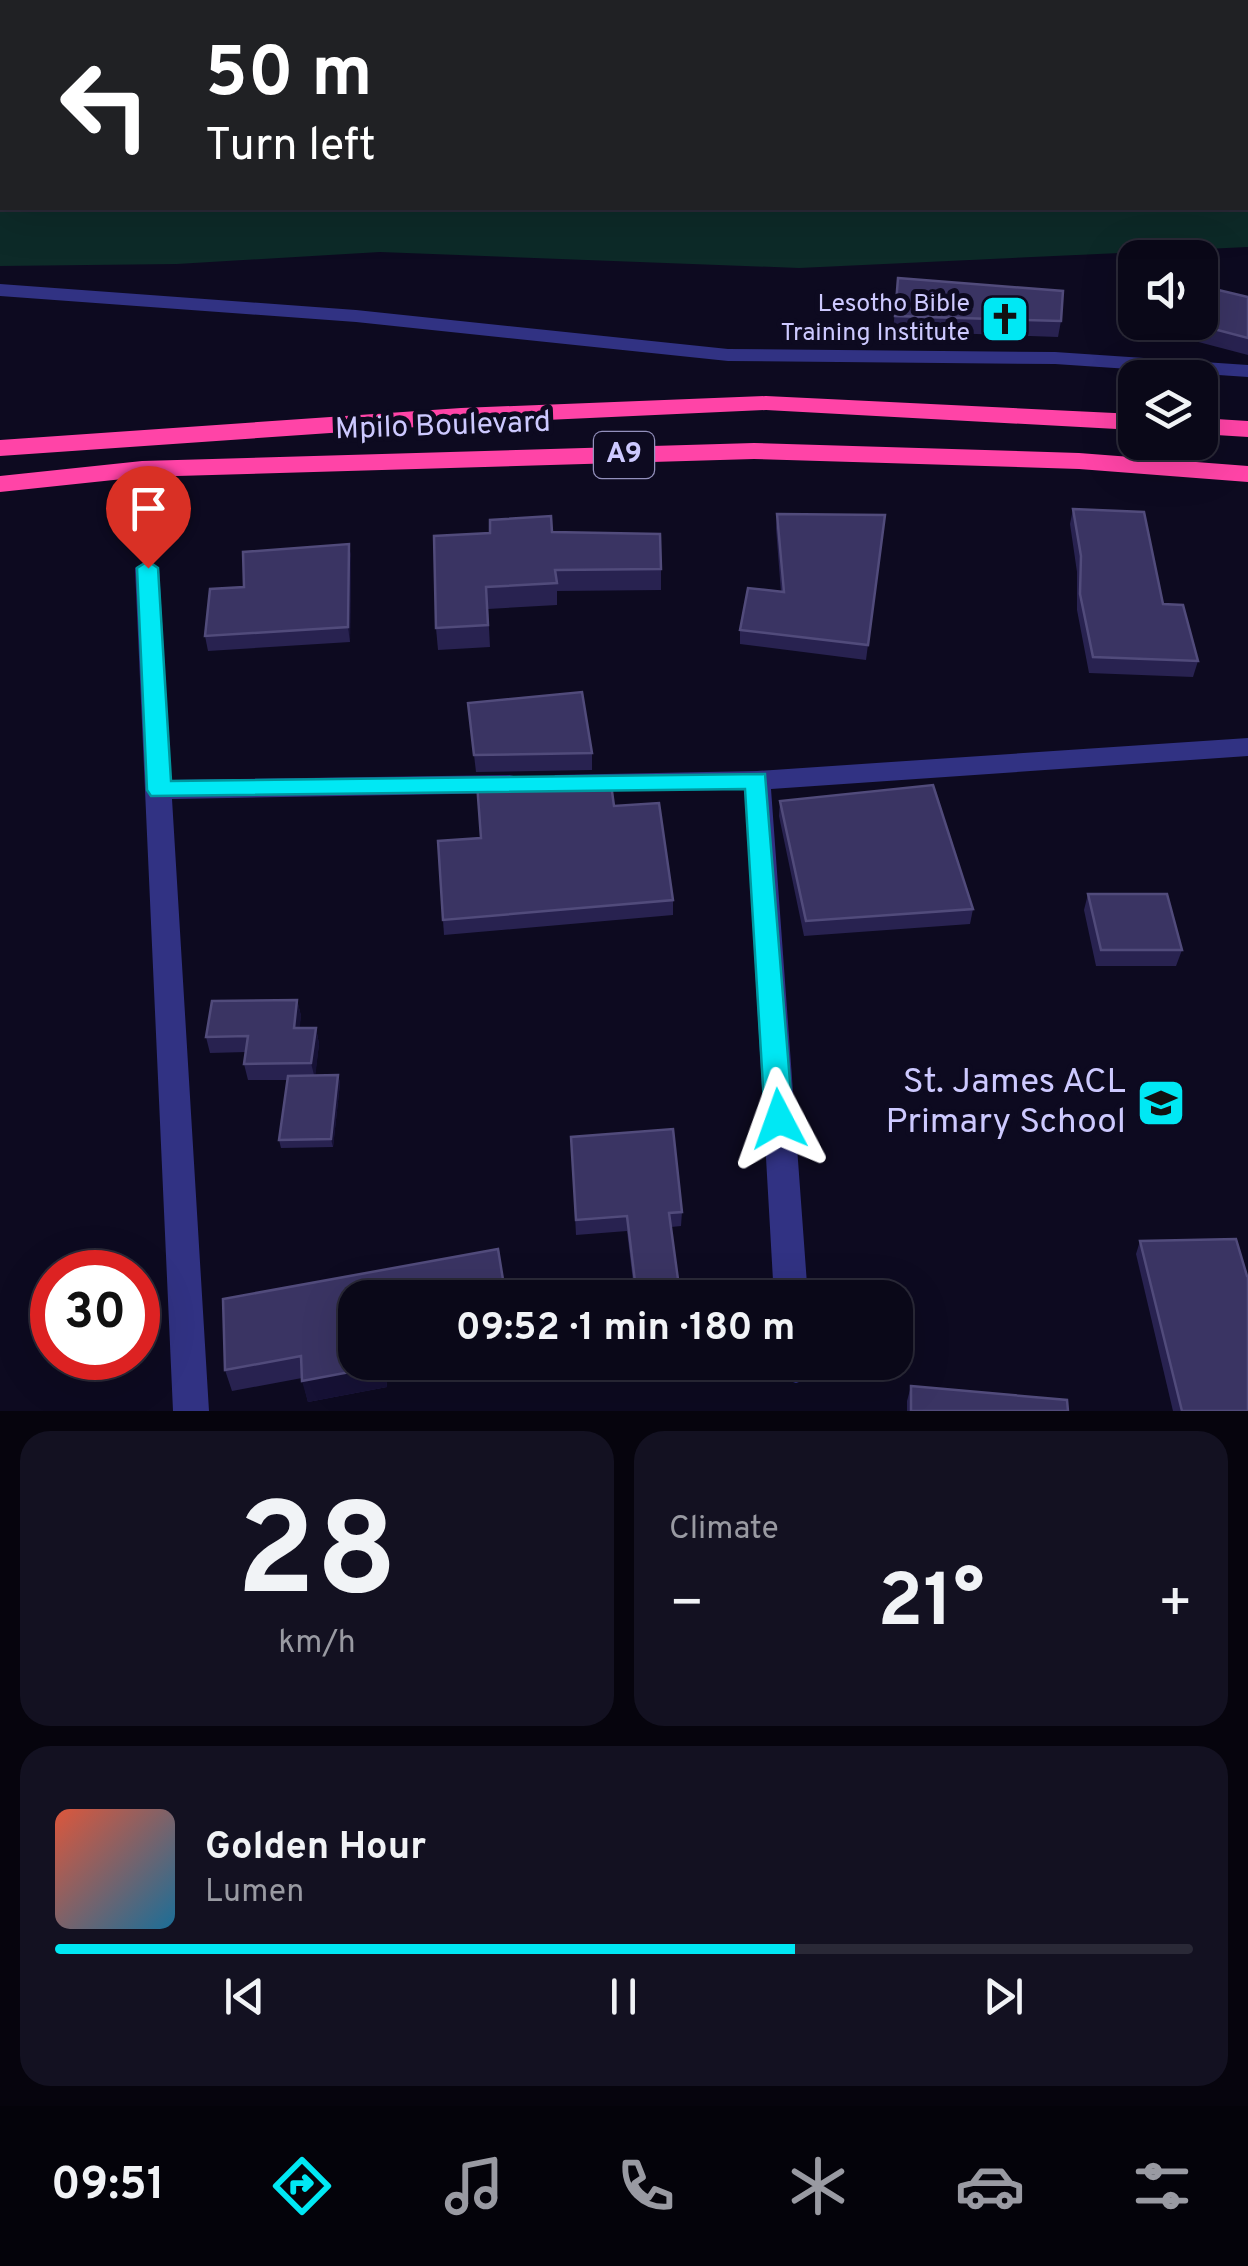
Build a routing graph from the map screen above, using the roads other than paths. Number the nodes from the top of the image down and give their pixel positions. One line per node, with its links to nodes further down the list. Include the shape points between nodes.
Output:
1 (0, 290): 2 (street, via 337,314 728,355 1055,358)
2 (1248, 371)
3 (1118, 421): 6 (highway, Mpilo Boulevard / A9, via 766,403 423,418)
4 (1218, 428): 5 (highway)
5 (1248, 430)
6 (0, 448)
7 (1248, 474): 8 (highway, Mpilo Boulevard / A9, via 1080,461 754,451 142,469)
8 (0, 484)
9 (148, 568): 12 (street)
10 (1248, 747): 11 (street)
11 (757, 780): 12 (street); 13 (street)
12 (159, 790): 14 (street)
13 (790, 1280)
14 (191, 1411)

